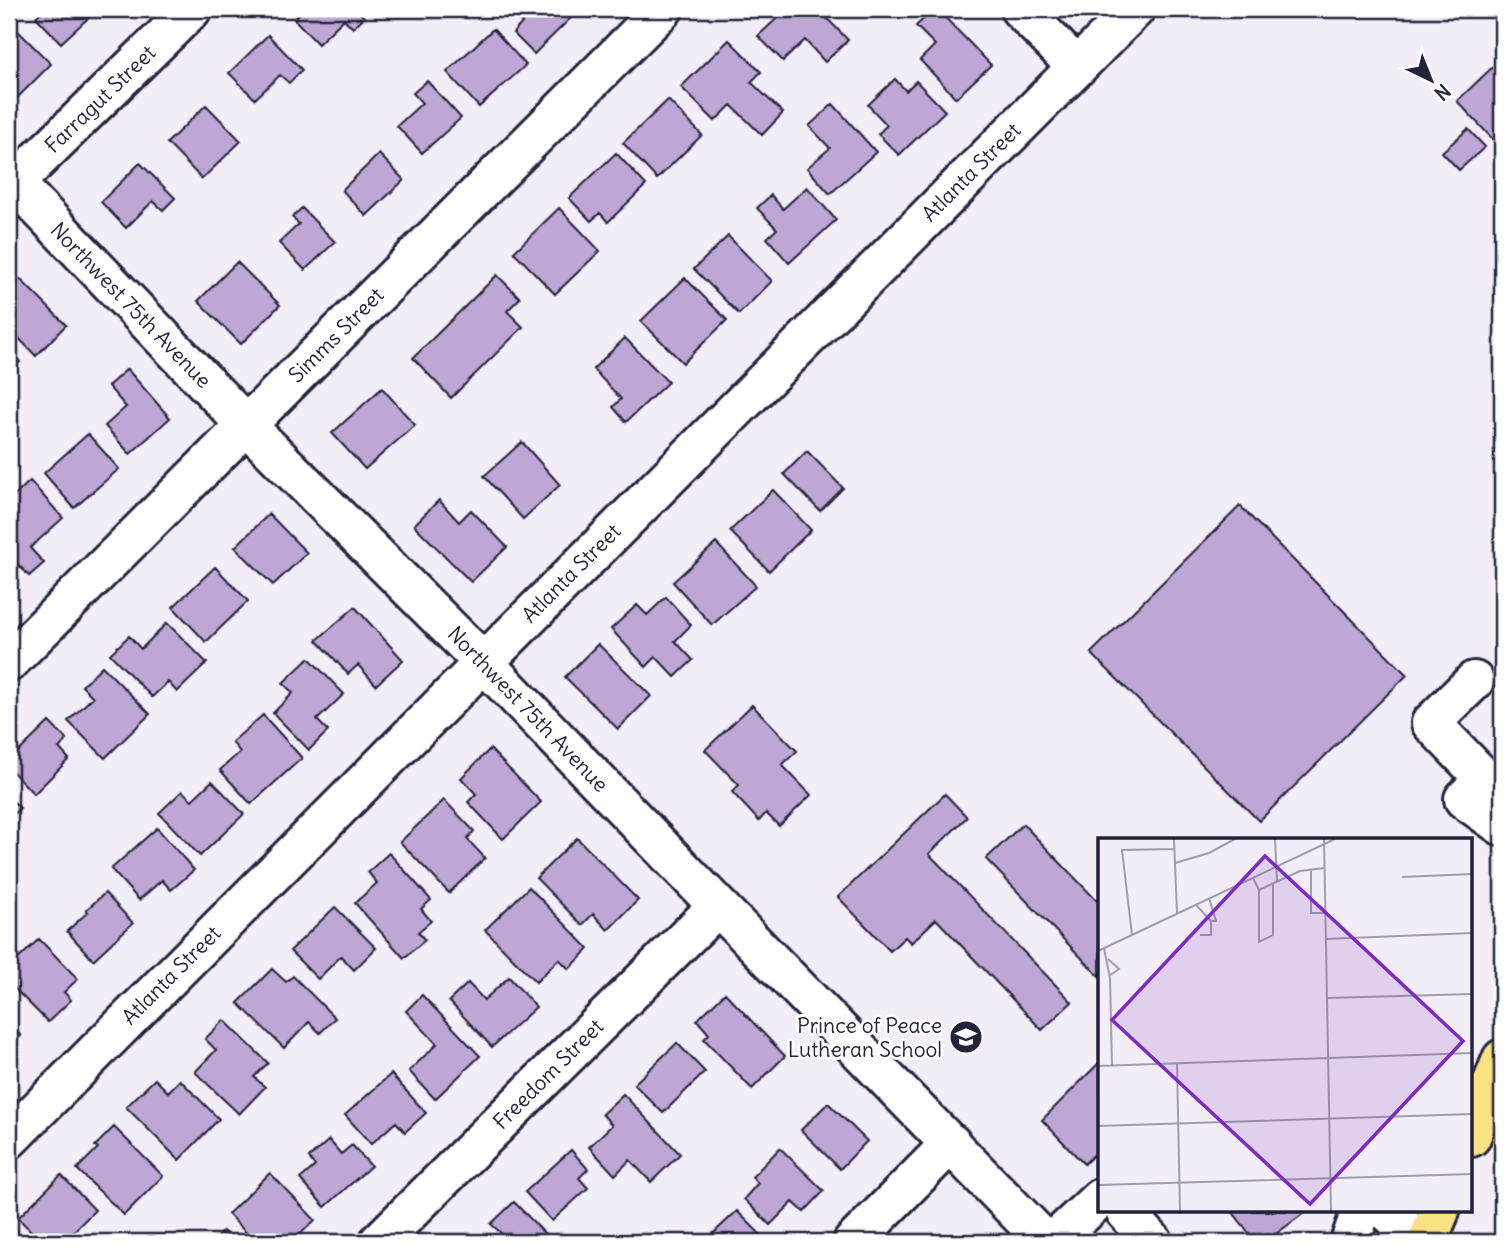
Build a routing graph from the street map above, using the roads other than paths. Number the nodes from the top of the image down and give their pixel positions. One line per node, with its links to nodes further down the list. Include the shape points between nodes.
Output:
1 (192, 9): 6 (street, Farragut Street)
2 (663, 9): 7 (street, Simms Street)
3 (1020, 9): 5 (street)
4 (1135, 9): 5 (street, Atlanta Street)
5 (1076, 66): 9 (street, Atlanta Street)
6 (11, 183): 7 (street, Northwest 75th Avenue)
7 (246, 425): 8 (street, Simms Street); 9 (street, Northwest 75th Avenue)
8 (9, 662)
9 (483, 662): 13 (street, Northwest 75th Avenue); 16 (street, Atlanta Street)
10 (1474, 681): 11 (street, via 1431,723)
11 (1484, 788): 12 (street)
12 (1502, 826)
13 (718, 906): 17 (street, Northwest 75th Avenue); 23 (street, Freedom Street)
14 (1502, 1059): 15 (main road)
15 (1473, 1124)
16 (9, 1139)
17 (951, 1143): 24 (street); 25 (street, Northwest 75th Avenue)
18 (1098, 1200): 26 (street)
19 (1126, 1212): 27 (street)
20 (1361, 1212): 28 (street)
21 (1388, 1212): 29 (street)
22 (1439, 1212): 29 (main road)
23 (379, 1242)
24 (853, 1242)
25 (1046, 1242)
26 (1053, 1242)
27 (1153, 1242)
28 (1350, 1242)
29 (1424, 1242)

